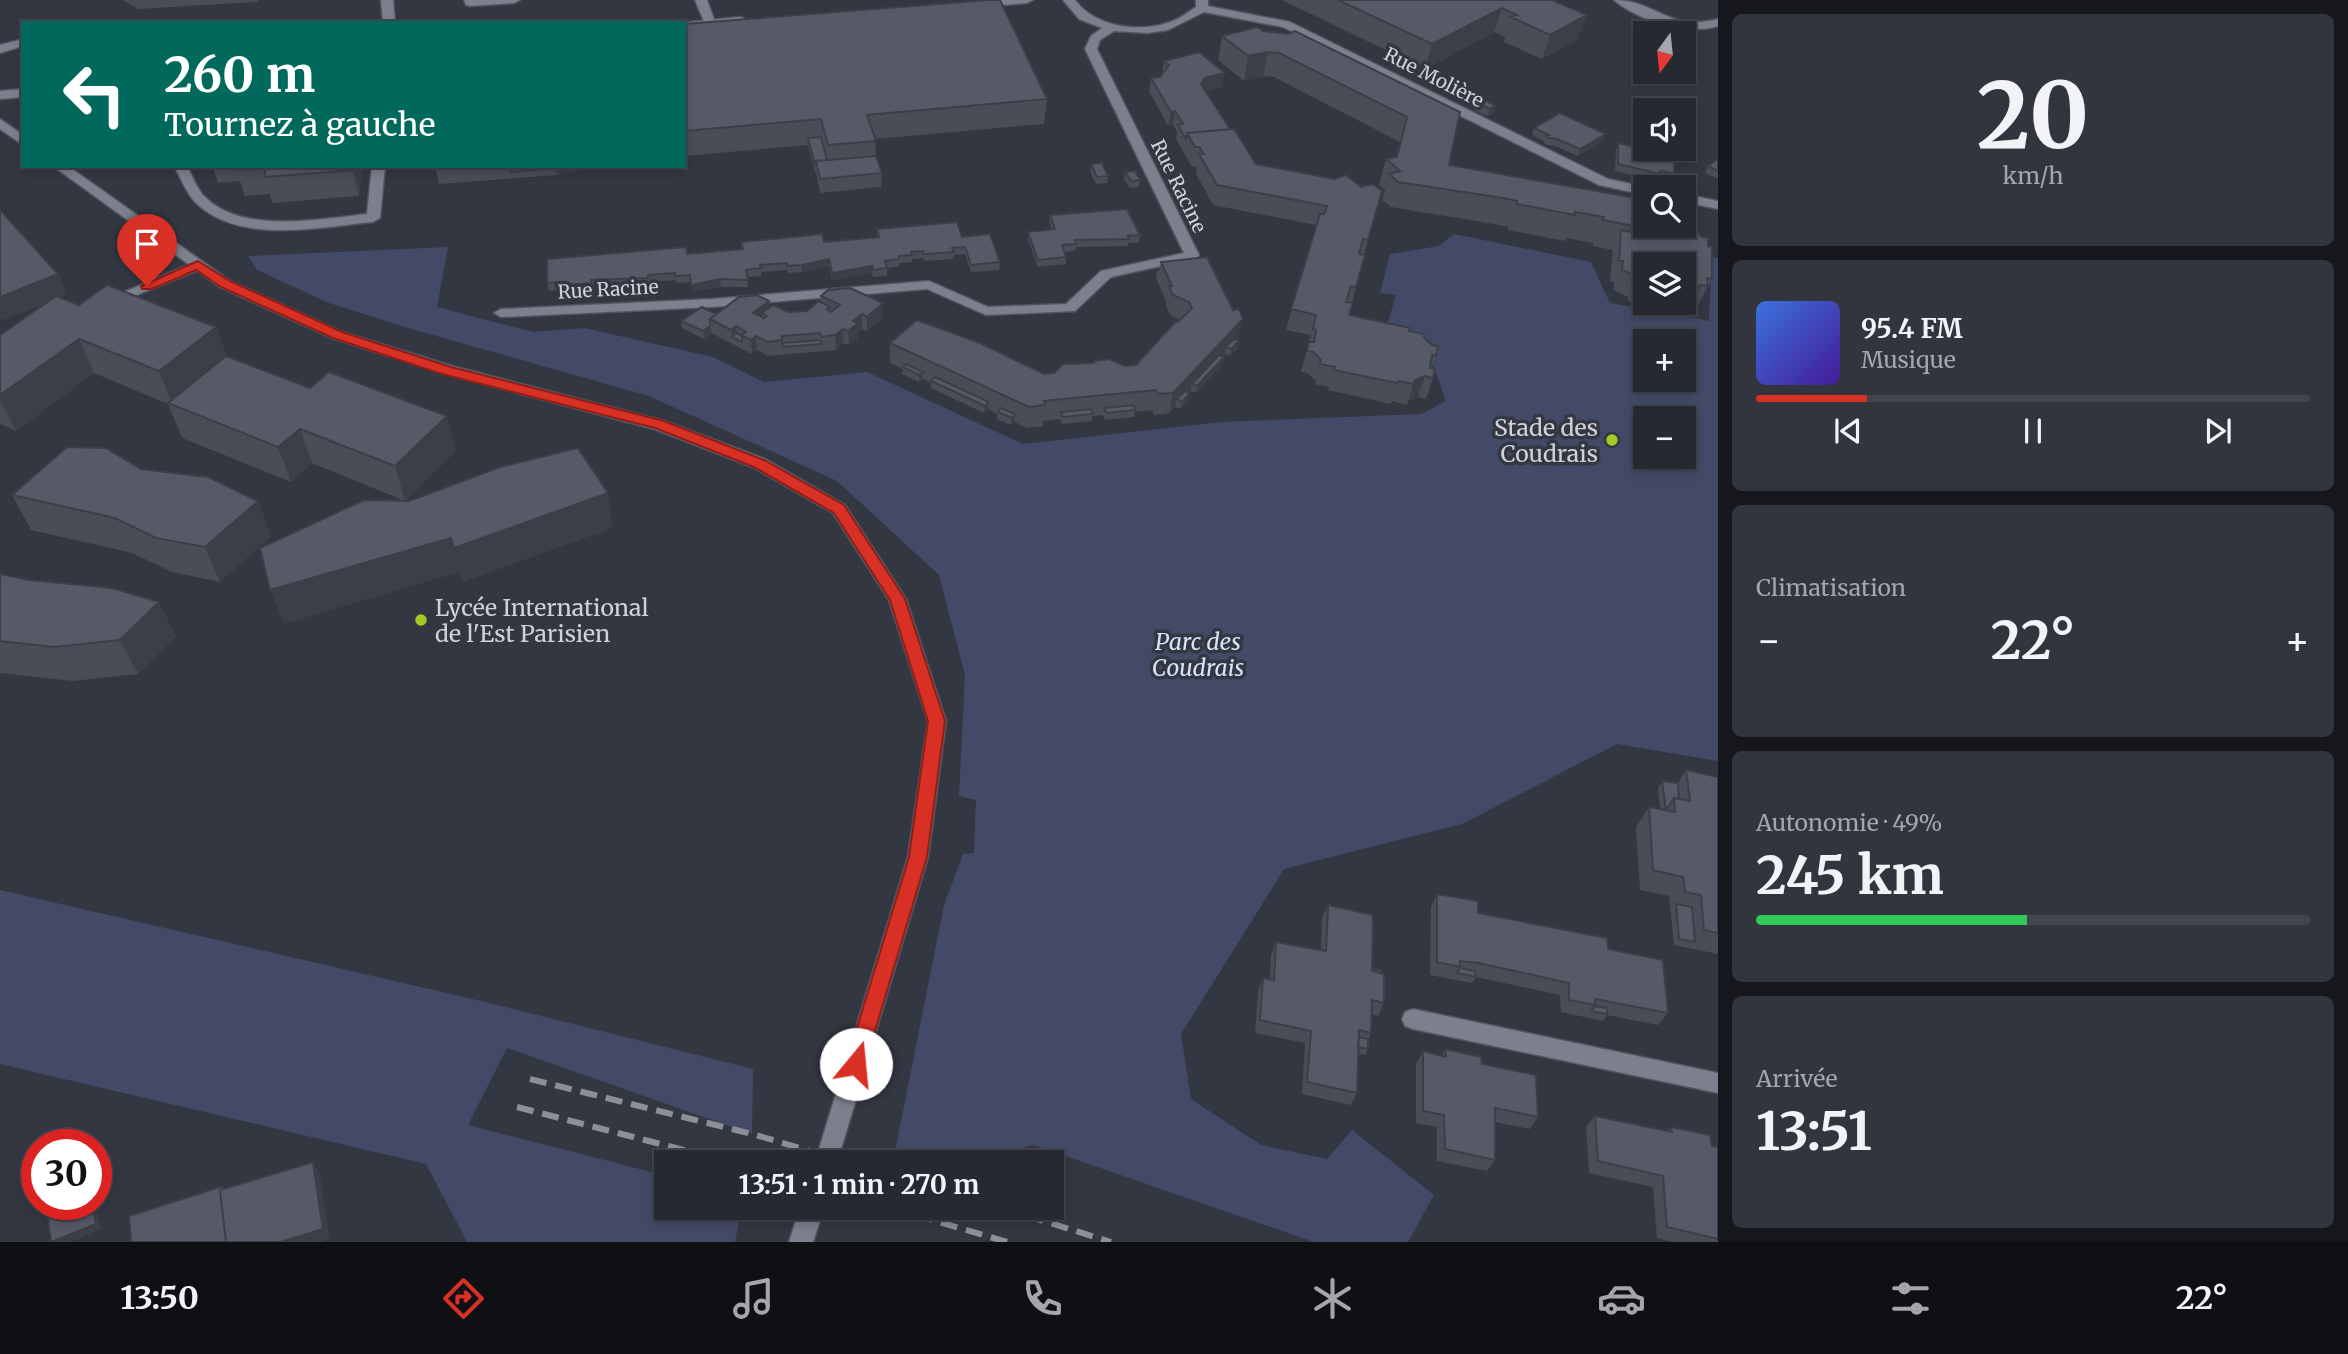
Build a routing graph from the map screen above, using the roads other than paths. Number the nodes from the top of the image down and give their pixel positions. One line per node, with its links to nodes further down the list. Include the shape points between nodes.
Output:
1 (387, 0): 11 (street)
2 (470, 0): 3 (street)
3 (514, 0)
4 (701, 0): 12 (street)
5 (1027, 0): 9 (street)
6 (1069, 0): 15 (street, via 1083,17)
7 (1620, 0): 13 (street, via 1679,27 1705,28)
8 (1202, 4): 15 (street, via 1167,27); 25 (street, Rue Molière, via 1286,24 1604,182)
9 (965, 5)
10 (750, 20): 12 (street)
11 (389, 21)
12 (709, 22): 14 (street)
13 (1718, 22)
14 (686, 24)
15 (1111, 28): 30 (street, Rue Racine, via 1095,38 1091,49 1192,255 1106,274 1070,308 986,311 929,285 712,303)
16 (21, 43): 17 (street)
17 (0, 49)
18 (21, 93): 19 (street)
19 (0, 94)
20 (0, 122): 21 (street)
21 (21, 139)
22 (62, 168): 28 (street)
23 (181, 168): 24 (street, via 199,198 213,210 247,222 286,224 373,218)
24 (379, 168)
25 (1633, 188)
26 (1696, 200): 27 (street)
27 (1718, 205)
28 (198, 265): 29 (street); 33 (street, bridge, via 225,284 337,335 447,370 659,425 759,463 839,509 897,599 937,721 918,857)
29 (98, 306)
30 (501, 313)
31 (1413, 1019): 32 (street)
32 (1718, 1083)
33 (829, 1150)
34 (808, 1220): 35 (street)
35 (801, 1242)

